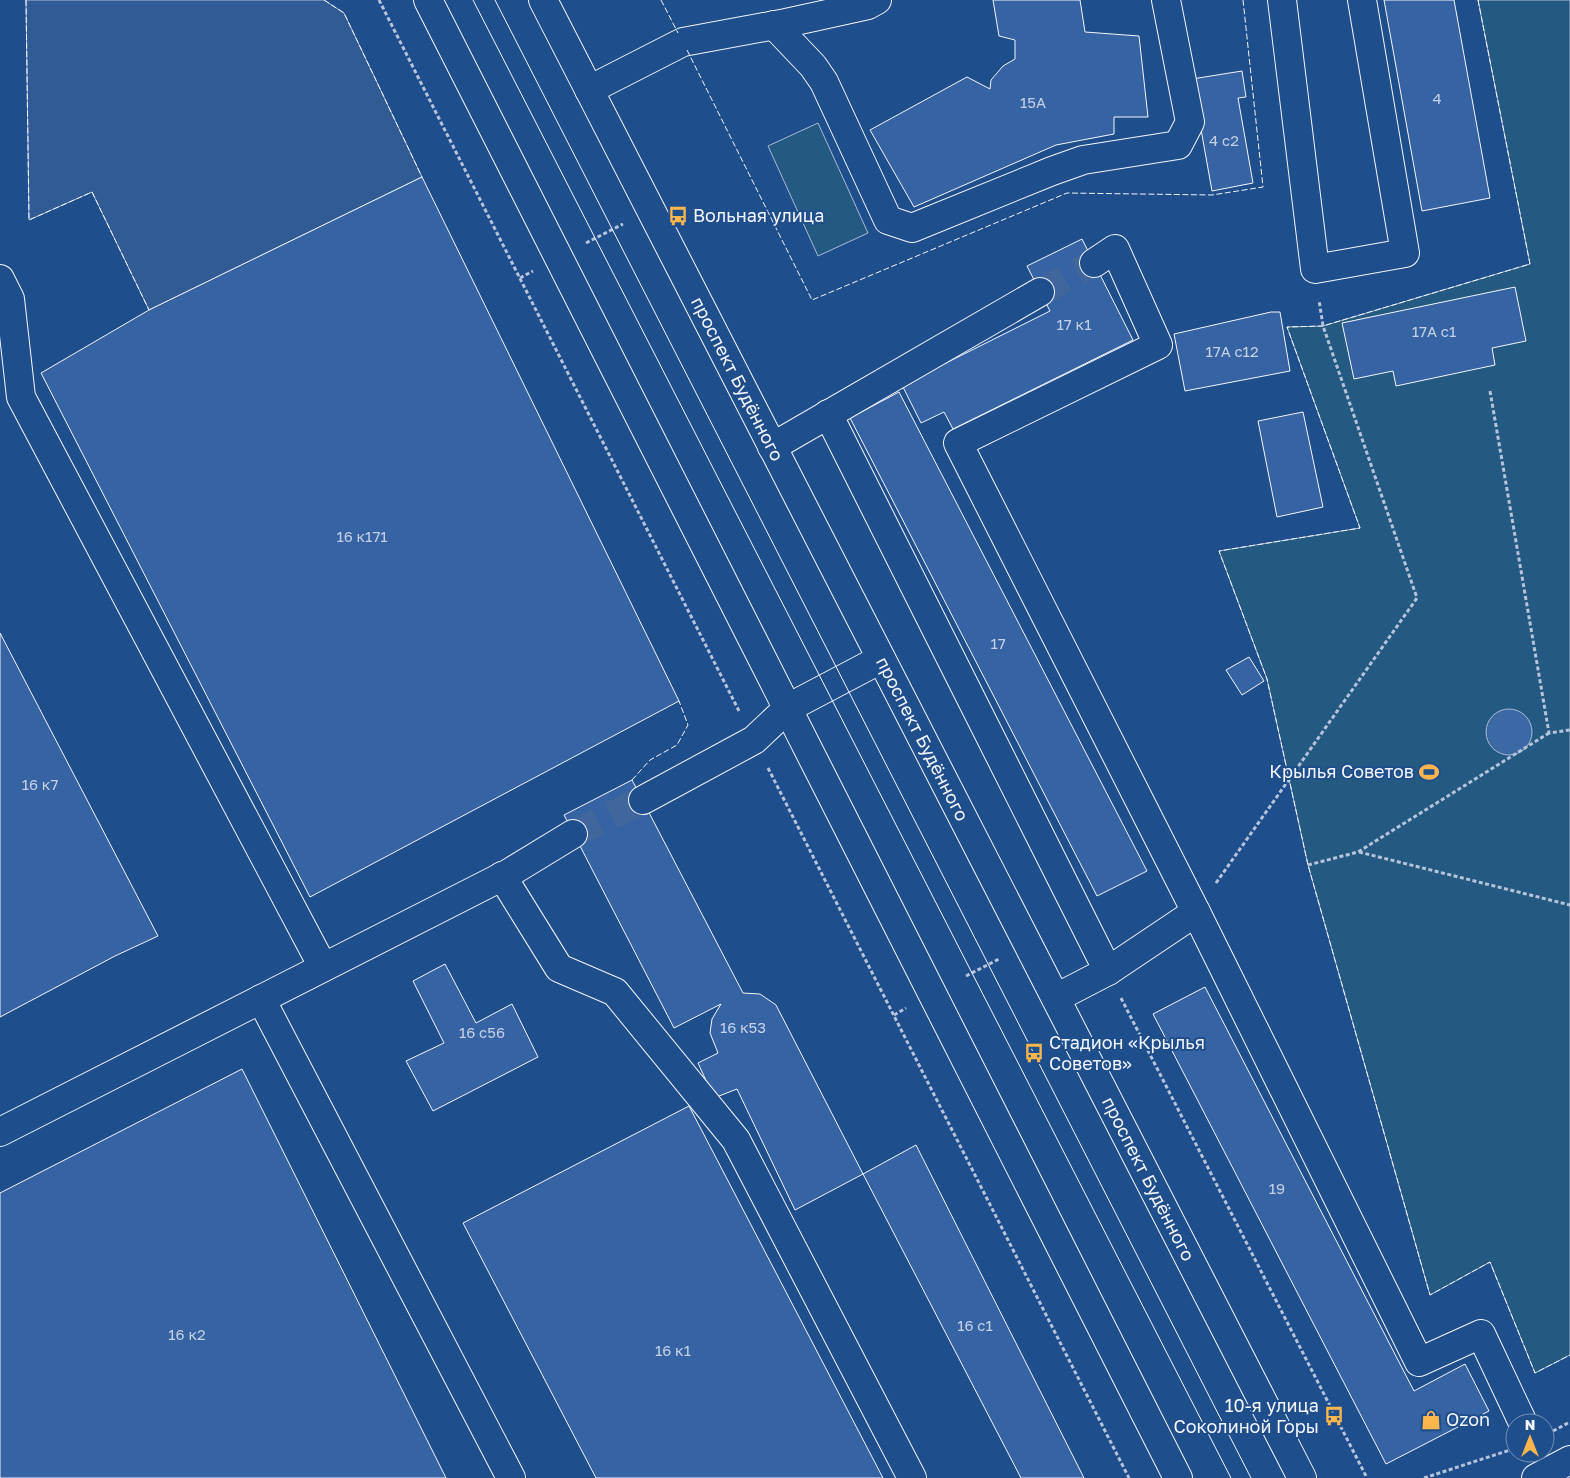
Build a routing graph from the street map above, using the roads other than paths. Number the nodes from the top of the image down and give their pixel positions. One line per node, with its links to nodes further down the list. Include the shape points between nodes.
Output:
1 (428, 0): 15 (main road)
2 (543, 0): 8 (main road, проспект Будённого)
3 (876, 0): 7 (main road, via 868,5)
4 (1166, 0): 7 (main road, via 1190,122 1178,145 1083,160 912,228 888,220 824,82)
5 (1282, 0): 6 (main road, via 1315,269 1405,253)
6 (1362, 0)
7 (774, 25): 8 (main road, via 683,42)
8 (588, 90): 13 (main road, проспект Будённого)
9 (1094, 263): 19 (main road, via 1115,249 1158,345 958,442)
10 (0, 279): 20 (main road, via 10,299 21,397)
11 (1040, 292): 12 (main road)
12 (828, 414): 13 (main road); 21 (main road)
13 (772, 447): 14 (main road, проспект Будённого)
14 (881, 660): 15 (main road); 22 (main road, проспект Будённого)
15 (788, 708): 16 (main road, via 754,740); 28 (main road)
16 (643, 800)
17 (573, 834): 18 (main road)
18 (502, 876): 20 (main road); 27 (main road, via 559,968 615,992 736,1140)
19 (1196, 912): 21 (main road); 25 (main road, via 1419,1362 1481,1334)
20 (323, 967): 23 (main road)
21 (1108, 971): 22 (main road)
22 (1056, 998): 29 (main road, проспект Будённого)
23 (261, 999): 24 (main road); 26 (main road)
24 (0, 1132)
25 (1518, 1413)
26 (511, 1478)
27 (912, 1478)
28 (1178, 1478)
29 (1302, 1478)

